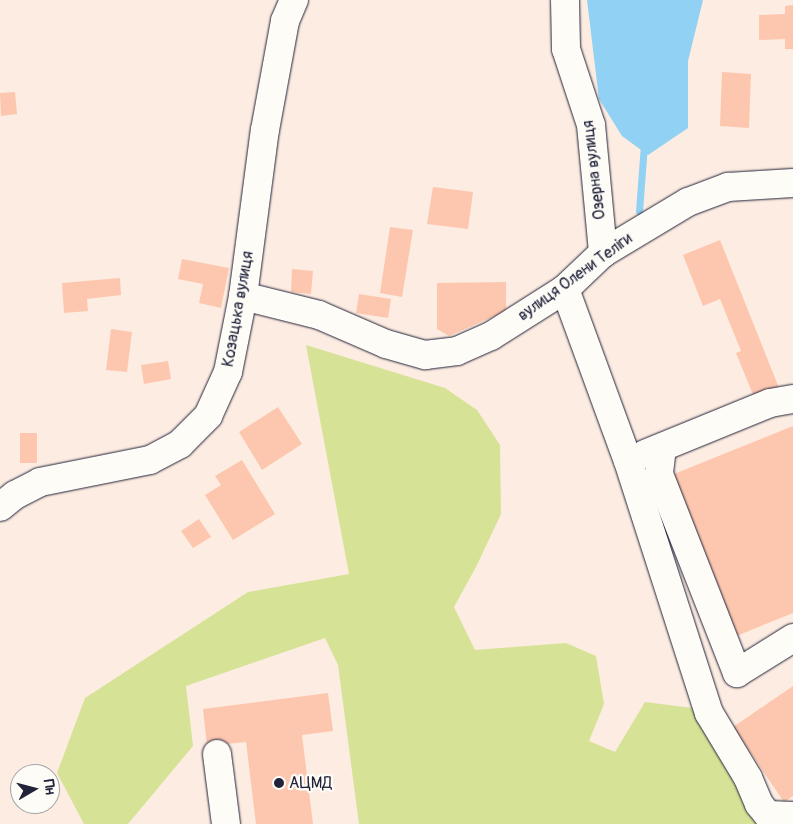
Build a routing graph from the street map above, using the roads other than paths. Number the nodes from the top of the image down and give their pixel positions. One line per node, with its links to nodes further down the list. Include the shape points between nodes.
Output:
1 (294, 0): 6 (street, Козацька вулиця, via 285,22 265,130)
2 (565, 0): 4 (street, Озерна вулиця, via 566,49 591,125)
3 (793, 183): 4 (street, вулиця Олени Теліги, via 728,186 688,202)
4 (603, 253): 5 (street, вулиця Олени Теліги)
5 (565, 289): 6 (street, вулиця Олени Теліги, via 491,336 457,351 425,355 386,344 319,315); 9 (street)
6 (243, 296): 10 (street, Козацька вулиця, via 228,372 208,416 180,444 150,460 40,482)
7 (793, 398): 8 (street, via 770,403)
8 (662, 448): 9 (street); 11 (street, via 659,474 737,673)
9 (628, 462): 13 (street, via 710,713 748,778 759,804 768,815)
10 (0, 507)
11 (793, 638)
12 (217, 754): 14 (street)
13 (793, 816)
14 (226, 824)

